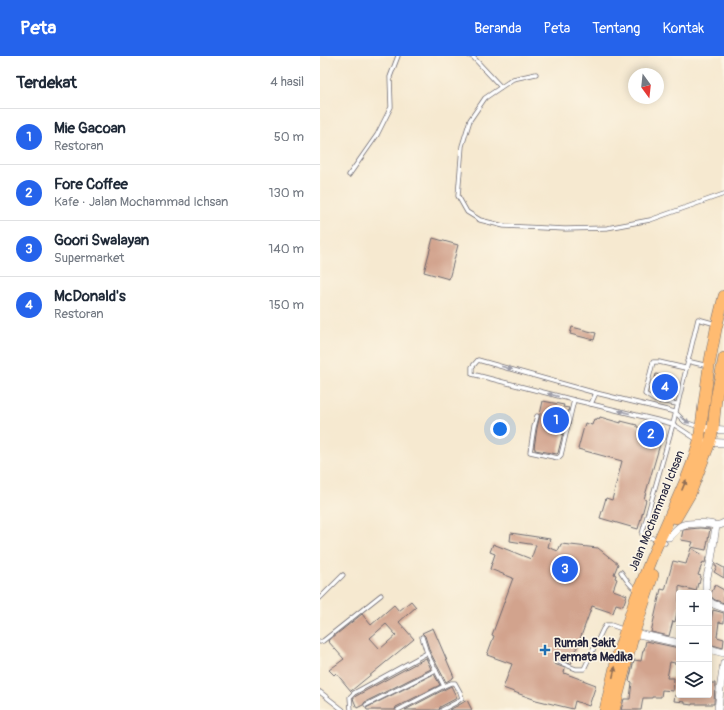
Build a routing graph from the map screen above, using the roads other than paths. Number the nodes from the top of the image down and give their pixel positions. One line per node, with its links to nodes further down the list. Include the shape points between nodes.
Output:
1 (398, 56): 5 (lane, via 390,77 390,107 377,136)
2 (470, 56): 4 (lane)
3 (536, 74): 4 (lane, via 513,79)
4 (502, 87): 6 (lane, via 485,98 470,120 462,146 458,196 467,212 480,220 504,226 607,228 650,220)
5 (349, 176)
6 (724, 194)
7 (724, 296): 8 (main road, Jalan Mochammad Ichsan)
8 (717, 324): 10 (lane, via 698,319); 11 (main road, Jalan Mochammad Ichsan)
9 (724, 360): 21 (main road, Jalan Mochammad Ichsan, via 716,399)
10 (687, 361): 11 (lane); 12 (lane)
11 (709, 366): 20 (main road, Jalan Mochammad Ichsan)
12 (686, 368): 16 (lane); 16 (lane, via 653,362 645,394 654,400)
13 (596, 393): 14 (lane, one-way to 13, via 472,374 472,367 478,360); 15 (lane); 17 (lane)
14 (574, 400): 15 (lane); 18 (lane, via 561,455 558,458 530,452)
15 (591, 404): 19 (lane, one-way to 15)
16 (677, 404): 17 (lane)
17 (675, 412): 19 (lane); 20 (lane, one-way to 20, via 685,422)
18 (537, 416)
19 (673, 424): 22 (lane); 26 (lane, via 642,534)
20 (701, 428): 21 (street); 22 (main road, Jalan Mochammad Ichsan)
21 (719, 429): 22 (main road, Jalan Mochammad Ichsan)
22 (705, 441): 23 (street); 26 (main road, Jalan Mochammad Ichsan, via 692,464)
23 (724, 443)
24 (724, 523): 25 (street)
25 (716, 526): 26 (street, via 682,525); 29 (street)
26 (663, 539): 30 (main road, Jalan Mochammad Ichsan, via 650,559)
27 (621, 572): 30 (lane, via 635,590)
28 (343, 575): 32 (lane)
29 (706, 590)
30 (642, 593): 35 (main road, Jalan Mochammad Ichsan)
31 (381, 595): 37 (lane)
32 (320, 598)
33 (712, 603): 34 (street)
34 (724, 608)
35 (630, 631): 38 (street); 42 (lane, via 606,625 584,670 576,670); 52 (main road, Jalan Mochammad Ichsan, one-way to 35, via 619,650); 53 (main road, Jalan Mochammad Ichsan)
36 (422, 638): 40 (lane)
37 (320, 642)
38 (676, 642)
39 (712, 650): 41 (street)
40 (427, 653): 44 (lane); 49 (lane, via 354,693 350,697)
41 (724, 653)
42 (556, 661)
43 (724, 663): 54 (street)
44 (436, 670): 45 (lane); 47 (lane)
45 (444, 686): 50 (lane); 51 (lane, via 455,683 462,698)
46 (320, 692): 48 (lane)
47 (366, 705)
48 (343, 710)
49 (351, 710)
50 (398, 710)
51 (442, 710)
52 (605, 710)
53 (614, 710)
54 (718, 710)

